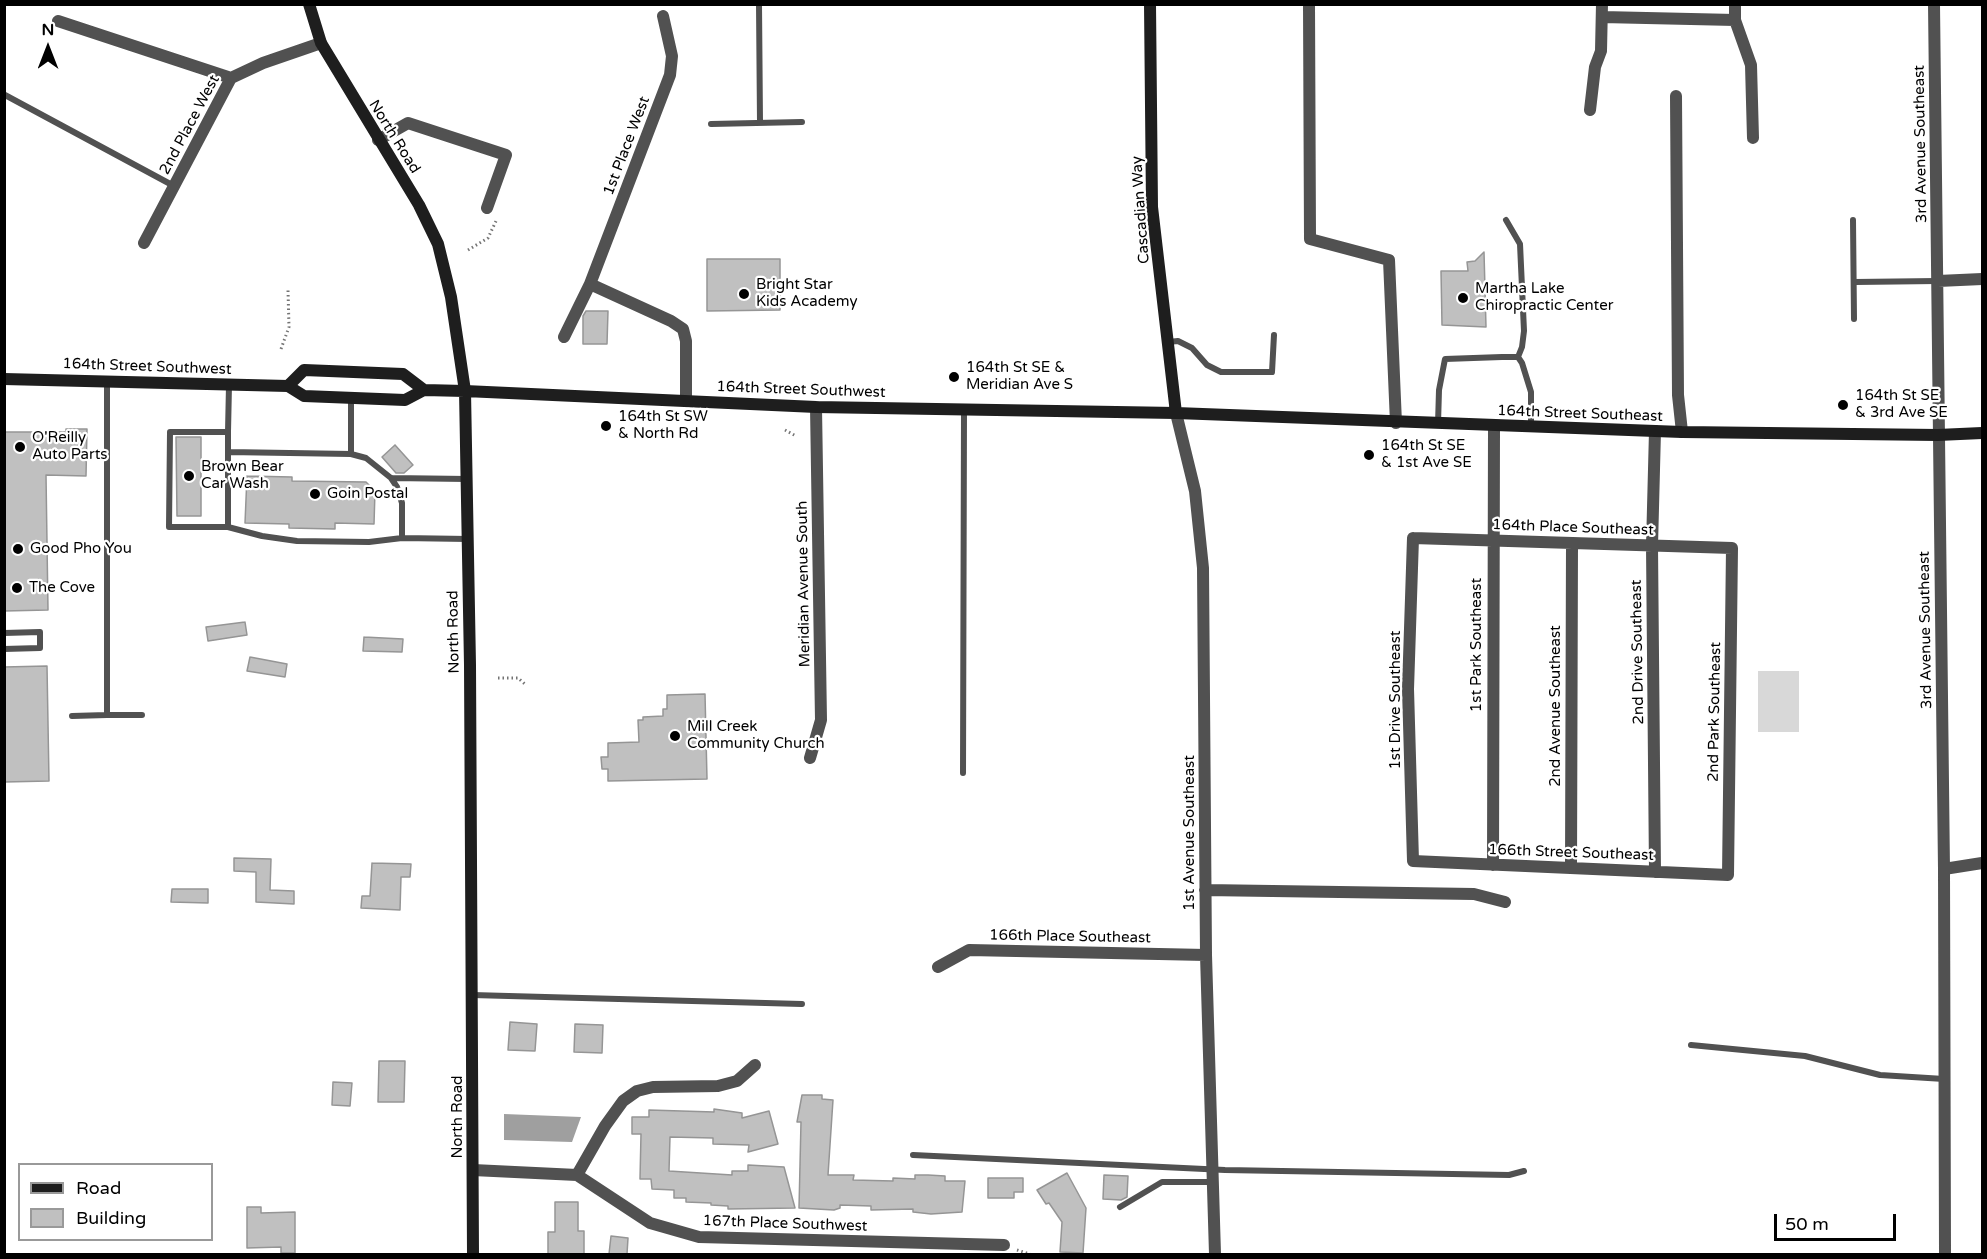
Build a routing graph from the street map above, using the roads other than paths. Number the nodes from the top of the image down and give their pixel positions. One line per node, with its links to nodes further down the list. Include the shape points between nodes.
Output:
1 (309, 4): 11 (main road)
2 (759, 4): 17 (lane)
3 (1150, 4): 33 (main road, Cascadian Way, via 1152,207)
4 (1309, 4): 46 (street, via 1310,239 1389,260)
5 (1735, 4): 9 (street)
6 (1935, 4): 27 (street, 3rd Avenue Southeast)
7 (1602, 11): 9 (street); 15 (street, via 1601,51 1594,66)
8 (663, 15): 29 (street, 1st Place West, via 672,56 670,75)
9 (1735, 20): 19 (street, via 1751,65)
10 (58, 21): 12 (street)
11 (321, 43): 12 (street, 2nd Place West); 20 (main road, North Road)
12 (231, 78): 21 (street, 2nd Place West)
13 (5, 95): 21 (lane)
14 (1676, 96): 52 (street, via 1678,395)
15 (1590, 110)
16 (802, 122): 17 (lane)
17 (760, 123): 18 (lane)
18 (711, 124)
19 (1753, 138)
20 (378, 140): 22 (street, via 408,123 506,155); 40 (main road, North Road, via 419,205 438,244 451,297)
21 (174, 186): 25 (street, 2nd Place West)
22 (487, 208)
23 (1506, 220): 34 (lane, via 1520,244 1524,331)
24 (1853, 220): 28 (lane)
25 (144, 243)
26 (1983, 279): 27 (street)
27 (1938, 281): 28 (lane); 54 (street, 3rd Avenue Southeast)
28 (1855, 282): 30 (lane)
29 (590, 284): 32 (street, 1st Place West); 42 (street, via 683,329)
30 (1854, 319)
31 (1274, 335): 33 (lane, via 1272,372 1221,372 1192,348 1178,341)
32 (564, 337)
33 (1168, 342): 45 (main road, Cascadian Way)
34 (1518, 357): 47 (lane, via 1445,359); 49 (lane, via 1531,392)
35 (4, 379): 36 (main road, 164th Street Southwest)
36 (107, 381): 37 (main road, 164th Street Southwest); 69 (lane)
37 (229, 385): 38 (main road, 164th Street Southwest); 51 (lane)
38 (288, 386): 39 (main road, via 304,370 404,374); 41 (main road, 164th Street Southwest, via 304,396)
39 (424, 390): 40 (main road, 164th Street Southwest); 41 (main road, 164th Street Southwest, via 405,400)
40 (465, 391): 42 (main road, 164th Street Southwest); 58 (main road, North Road)
41 (351, 397): 56 (lane)
42 (686, 400): 43 (main road, 164th Street Southwest)
43 (816, 407): 44 (main road, 164th Street Southwest); 72 (street, Meridian Avenue South, via 821,720)
44 (964, 410): 45 (main road, 164th Street Southwest); 73 (lane)
45 (1176, 414): 46 (main road, 164th Street Southeast); 81 (street, 1st Avenue Southeast, via 1195,491 1203,568)
46 (1396, 423): 47 (main road, 164th Street Southeast)
47 (1438, 424): 48 (main road, 164th Street Southeast)
48 (1494, 426): 49 (main road, 164th Street Southeast); 63 (street, 1st Park Southeast)
49 (1532, 427): 50 (main road, 164th Street Southeast)
50 (1655, 431): 52 (main road, 164th Street Southeast); 65 (street, 2nd Drive Southeast)
51 (228, 432): 55 (lane); 59 (lane, via 170,432 169,515 169,527)
52 (1682, 432): 54 (main road, 164th Street Southeast)
53 (1983, 433): 54 (main road, 164th Street Southeast)
54 (1938, 435): 78 (street, 3rd Avenue Southeast)
55 (228, 452): 56 (lane); 59 (lane)
56 (351, 454): 57 (lane, via 366,458)
57 (392, 478): 58 (lane); 60 (lane, via 402,503)
58 (467, 479): 62 (main road, North Road)
59 (228, 527): 60 (lane, via 297,541 369,542)
60 (402, 538): 62 (lane)
61 (1413, 538): 63 (street, 164th Place Southeast); 74 (street, 1st Drive Southeast, via 1408,689)
62 (468, 540): 85 (main road, North Road)
63 (1492, 540): 64 (street, 164th Place Southeast); 76 (street, 1st Park Southeast)
64 (1572, 543): 65 (street, 164th Place Southeast); 77 (street, 2nd Avenue Southeast)
65 (1652, 546): 66 (street, 164th Place Southeast); 79 (street, 2nd Drive Southeast)
66 (1732, 548): 80 (street, 2nd Park Southeast)
67 (4, 633): 68 (lane, via 40,632 40,648)
68 (4, 649)
69 (107, 715): 70 (lane); 71 (lane)
70 (142, 715)
71 (72, 716)
72 (810, 758)
73 (963, 773)
74 (1413, 861): 76 (street, 166th Street Southeast)
75 (1983, 863): 78 (street)
76 (1493, 865): 77 (street, 166th Street Southeast)
77 (1571, 868): 79 (street, 166th Street Southeast)
78 (1944, 869): 89 (street, 3rd Avenue Southeast)
79 (1655, 872): 80 (street, 166th Street Southeast)
80 (1728, 875)
81 (1205, 890): 82 (street, via 1474,894); 83 (street, 1st Avenue Southeast)
82 (1505, 902)
83 (1206, 955): 84 (street, 166th Place Southeast, via 969,950); 91 (street, 1st Avenue Southeast)
84 (938, 968)
85 (472, 996): 86 (lane); 92 (main road, North Road)
86 (802, 1004)
87 (1691, 1045): 89 (lane, via 1805,1056 1880,1075)
88 (755, 1065): 94 (street, via 737,1081 718,1086 653,1087 637,1091 623,1101 605,1126)
89 (1944, 1079): 100 (street, 3rd Avenue Southeast)
90 (913, 1155): 91 (lane)
91 (1212, 1167): 93 (lane, via 1426,1175 1509,1175); 95 (street, 1st Avenue Southeast)
92 (473, 1170): 94 (street); 98 (main road, North Road)
93 (1524, 1171)
94 (577, 1175): 97 (street, 167th Place Southwest, via 650,1224 699,1237)
95 (1213, 1182): 96 (lane, via 1162,1182); 99 (street, 1st Avenue Southeast)
96 (1120, 1207)
97 (1004, 1245)
98 (473, 1254)
99 (1215, 1254)
100 (1945, 1254)

